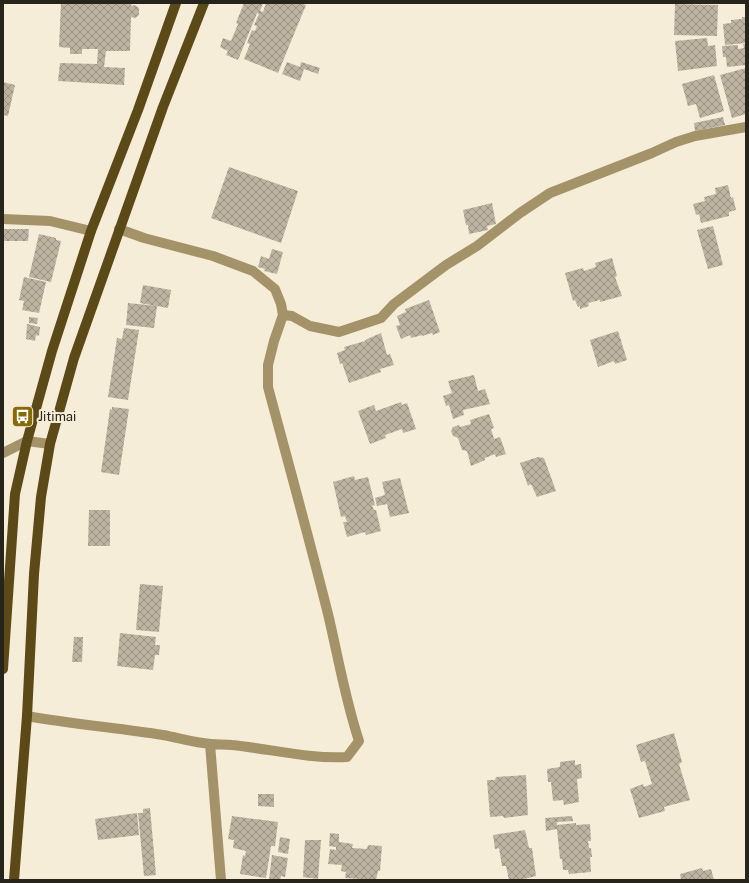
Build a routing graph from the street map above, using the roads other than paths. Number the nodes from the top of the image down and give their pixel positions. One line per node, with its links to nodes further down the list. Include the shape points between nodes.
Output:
1 (176, 3): 6 (main road)
2 (204, 3): 5 (main road)
3 (746, 127): 7 (street, via 676,142 652,154 550,193 423,282 394,304 381,318 339,332 310,326 292,316)
4 (3, 220): 6 (street, via 50,222)
5 (119, 229): 7 (street, via 213,256 253,271 275,289); 9 (main road, via 74,358)
6 (91, 231): 8 (main road, via 52,351)
7 (283, 315): 13 (street, via 268,365 268,387 314,559 351,718 359,741 347,757 333,758)
8 (27, 442): 9 (street); 10 (street); 11 (main road, via 15,494)
9 (50, 444): 12 (main road, via 34,574)
10 (3, 453)
11 (3, 669)
12 (27, 716): 13 (street); 14 (main road)
13 (210, 744): 15 (street)
14 (14, 880)
15 (221, 880)

